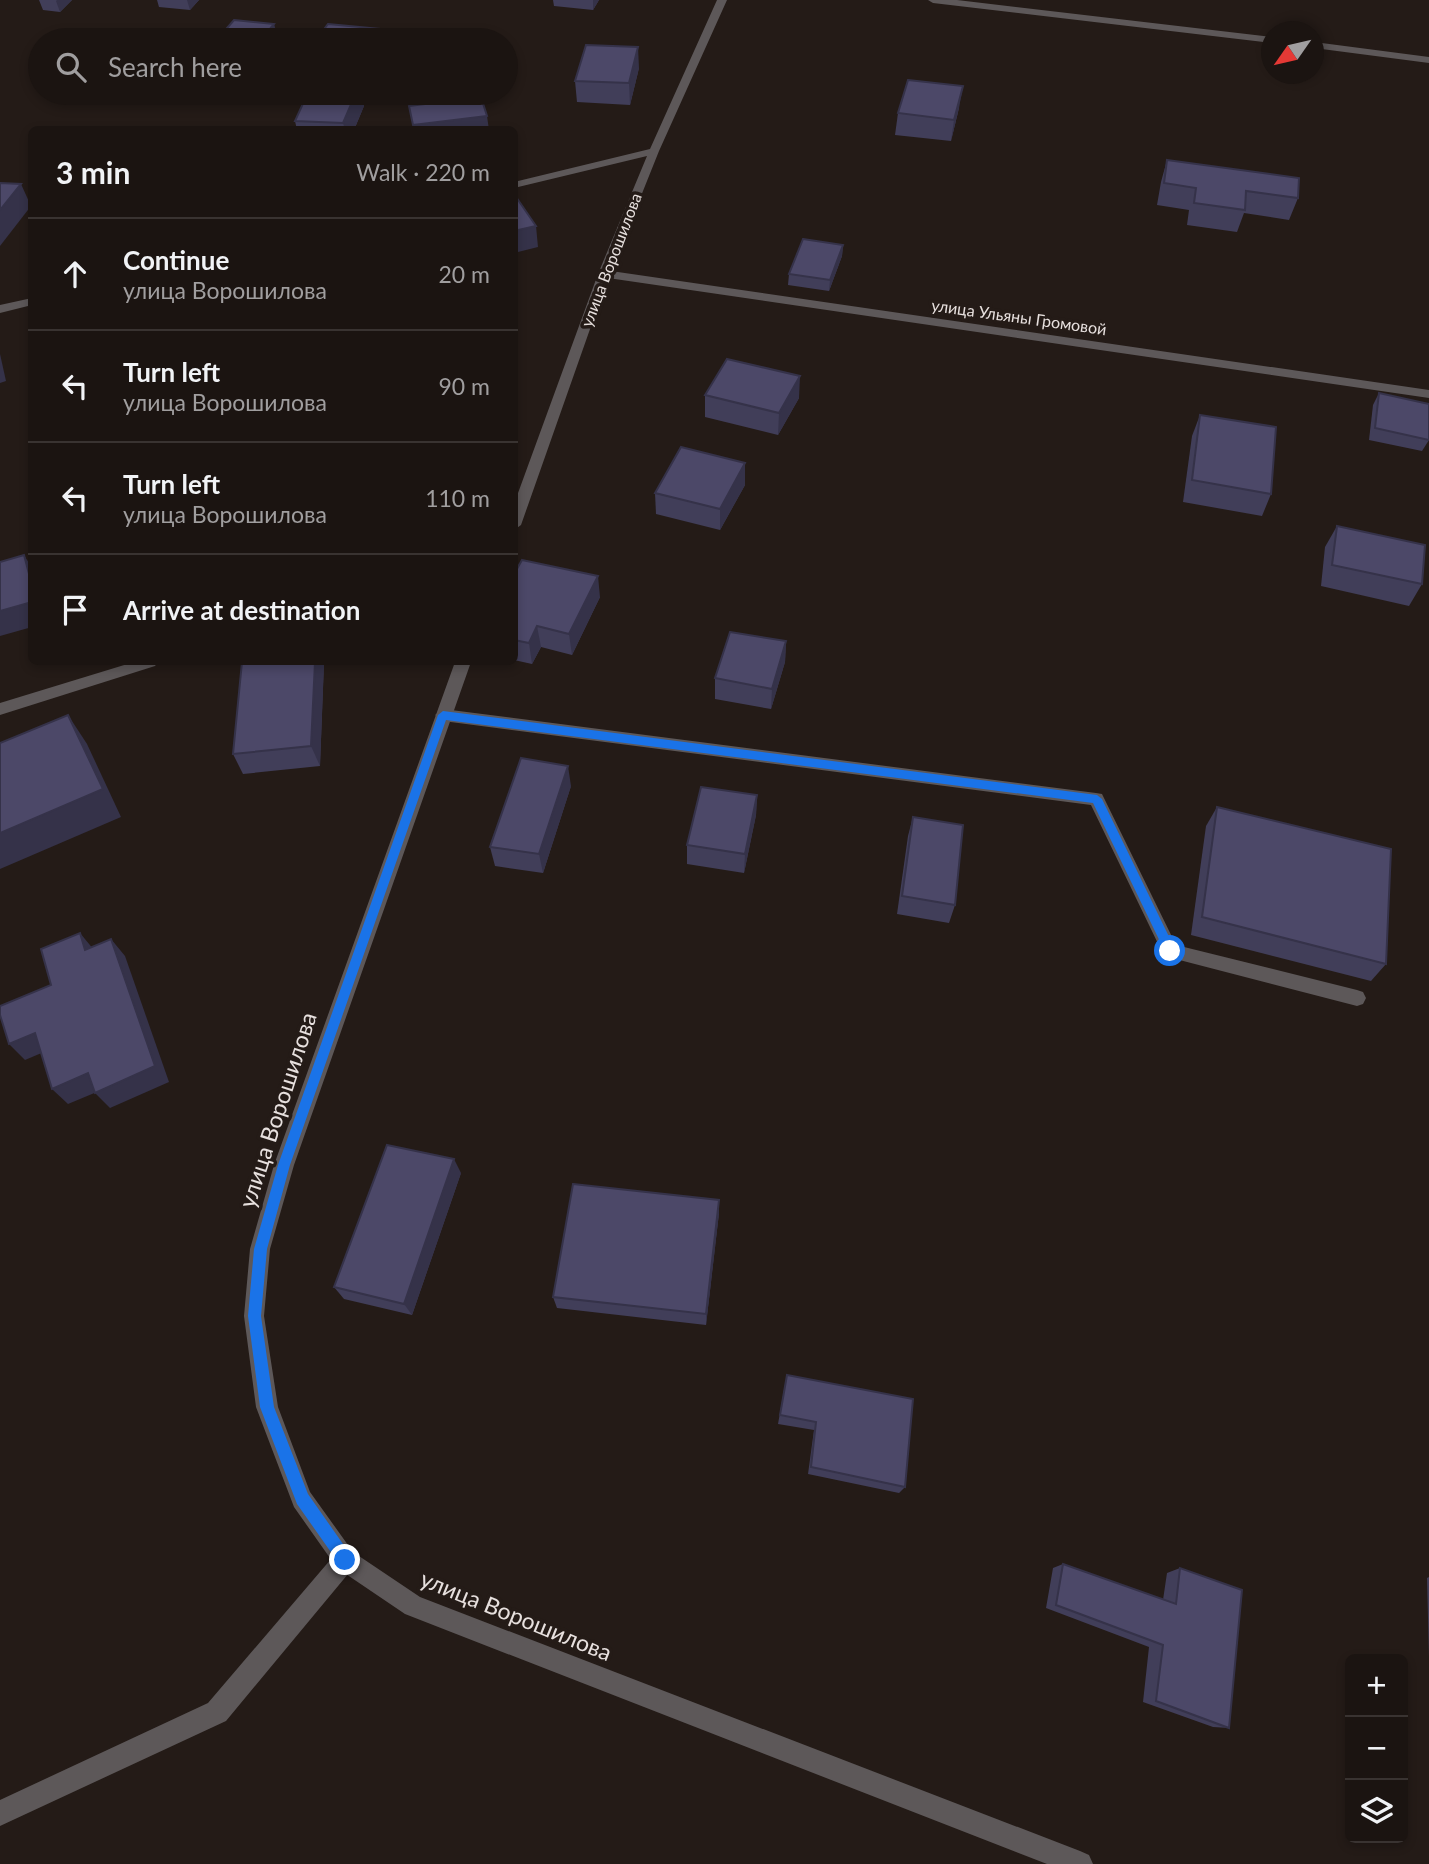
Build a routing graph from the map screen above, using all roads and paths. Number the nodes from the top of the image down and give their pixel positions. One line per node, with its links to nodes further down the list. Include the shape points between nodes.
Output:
1 (722, 0): 6 (street, улица Ворошилова)
2 (933, 0): 3 (street)
3 (1261, 39)
4 (1324, 46): 5 (street)
5 (1429, 60)
6 (654, 151): 7 (street); 8 (street, улица Ворошилова)
7 (518, 184)
8 (604, 274): 11 (street, улица Ульяны Громовой); 12 (street, улица Ворошилова)
9 (28, 302): 10 (street)
10 (0, 309)
11 (1429, 394)
12 (518, 514)
13 (140, 665): 15 (street)
14 (462, 665): 16 (street, улица Ворошилова)
15 (0, 709)
16 (443, 715): 17 (street, via 1097,799 1170,951); 18 (street, улица Ворошилова, via 284,1165 260,1249 254,1316 267,1407 302,1499)
17 (1357, 998)
18 (345, 1560): 19 (street, via 217,1712); 20 (street, улица Ворошилова, via 412,1605)
19 (0, 1813)
20 (1080, 1864)

